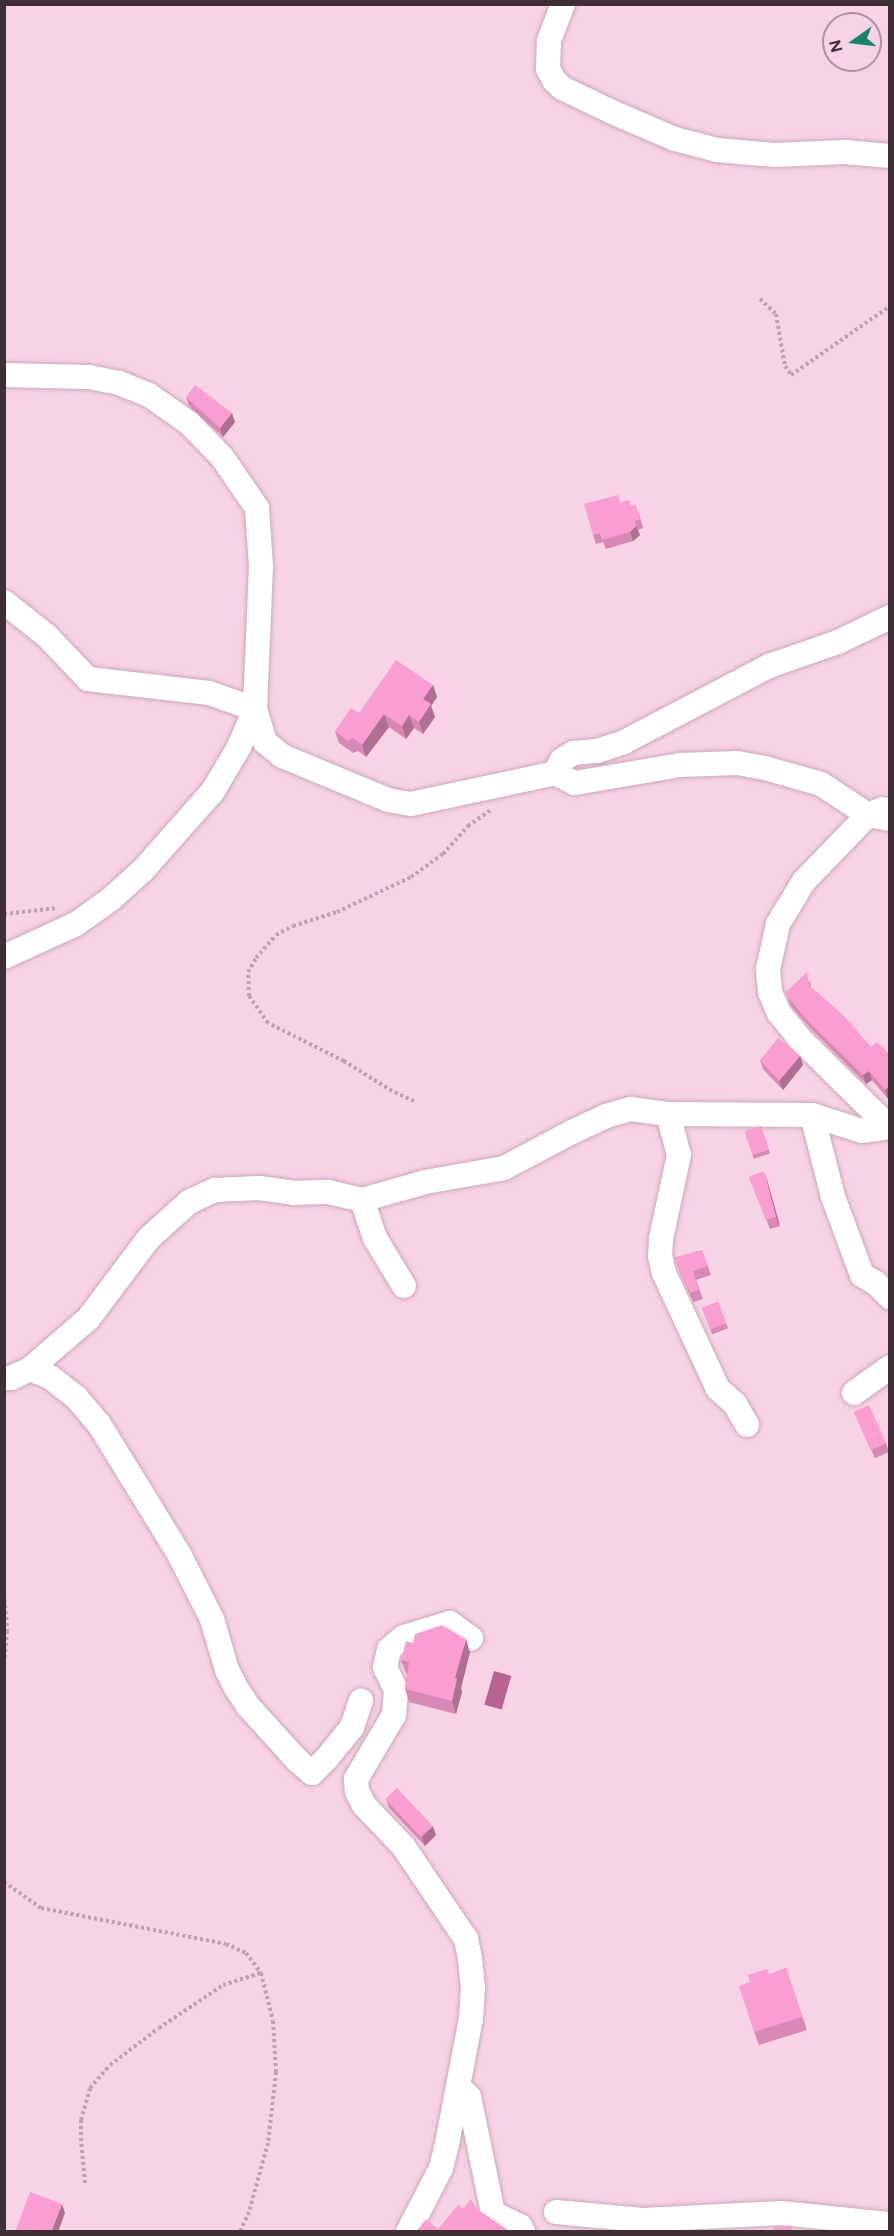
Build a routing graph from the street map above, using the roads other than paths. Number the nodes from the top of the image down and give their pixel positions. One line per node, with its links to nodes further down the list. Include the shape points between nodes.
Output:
1 (563, 4): 2 (street, via 549,41 548,69 562,88 612,112 675,139 717,150 774,155 845,152)
2 (890, 156)
3 (4, 375): 6 (street, via 89,377 119,383 149,395 189,423 222,458 257,508 261,566)
4 (4, 602): 6 (street, via 47,636 88,679 209,693)
5 (890, 617): 7 (street, via 838,642 769,666 624,742 597,751 573,753 562,760)
6 (255, 709): 7 (street, via 266,742 282,756 388,800 411,804); 9 (street, via 239,747 213,791 143,870 76,924)
7 (555, 773): 8 (street, via 575,783 680,765 737,763 821,784)
8 (882, 813): 12 (street, via 804,881 778,924 768,969 770,992 779,1013)
9 (4, 957)
10 (668, 1114): 11 (street); 13 (street, via 631,1109 606,1116 504,1168 425,1182); 20 (street, via 679,1155 661,1239 664,1273 718,1389 735,1404)
11 (812, 1115): 12 (street, via 862,1131); 15 (street, via 834,1197 862,1275)
12 (889, 1127)
13 (362, 1200): 14 (street, via 375,1238); 17 (street, via 328,1192 293,1193 259,1188 215,1190 189,1202 149,1238 88,1319)
14 (404, 1286)
15 (890, 1297)
16 (890, 1367): 19 (street)
17 (30, 1369): 18 (street); 22 (street, via 50,1377 76,1397 99,1425 179,1554 212,1619 226,1670 235,1686 248,1706 312,1773 352,1727)
18 (4, 1378)
19 (854, 1393)
20 (747, 1425)
21 (471, 1638): 23 (street, via 450,1623 404,1637 389,1649 385,1667 396,1690 394,1715 356,1779 364,1804 403,1846 466,1939 473,1988)
22 (361, 1701)
23 (458, 2086): 26 (street, via 441,2168); 27 (street, via 469,2097 493,2213 520,2226)
24 (556, 2212): 25 (street, via 643,2220 781,2213)
25 (890, 2224)
26 (408, 2232)
27 (523, 2232)

